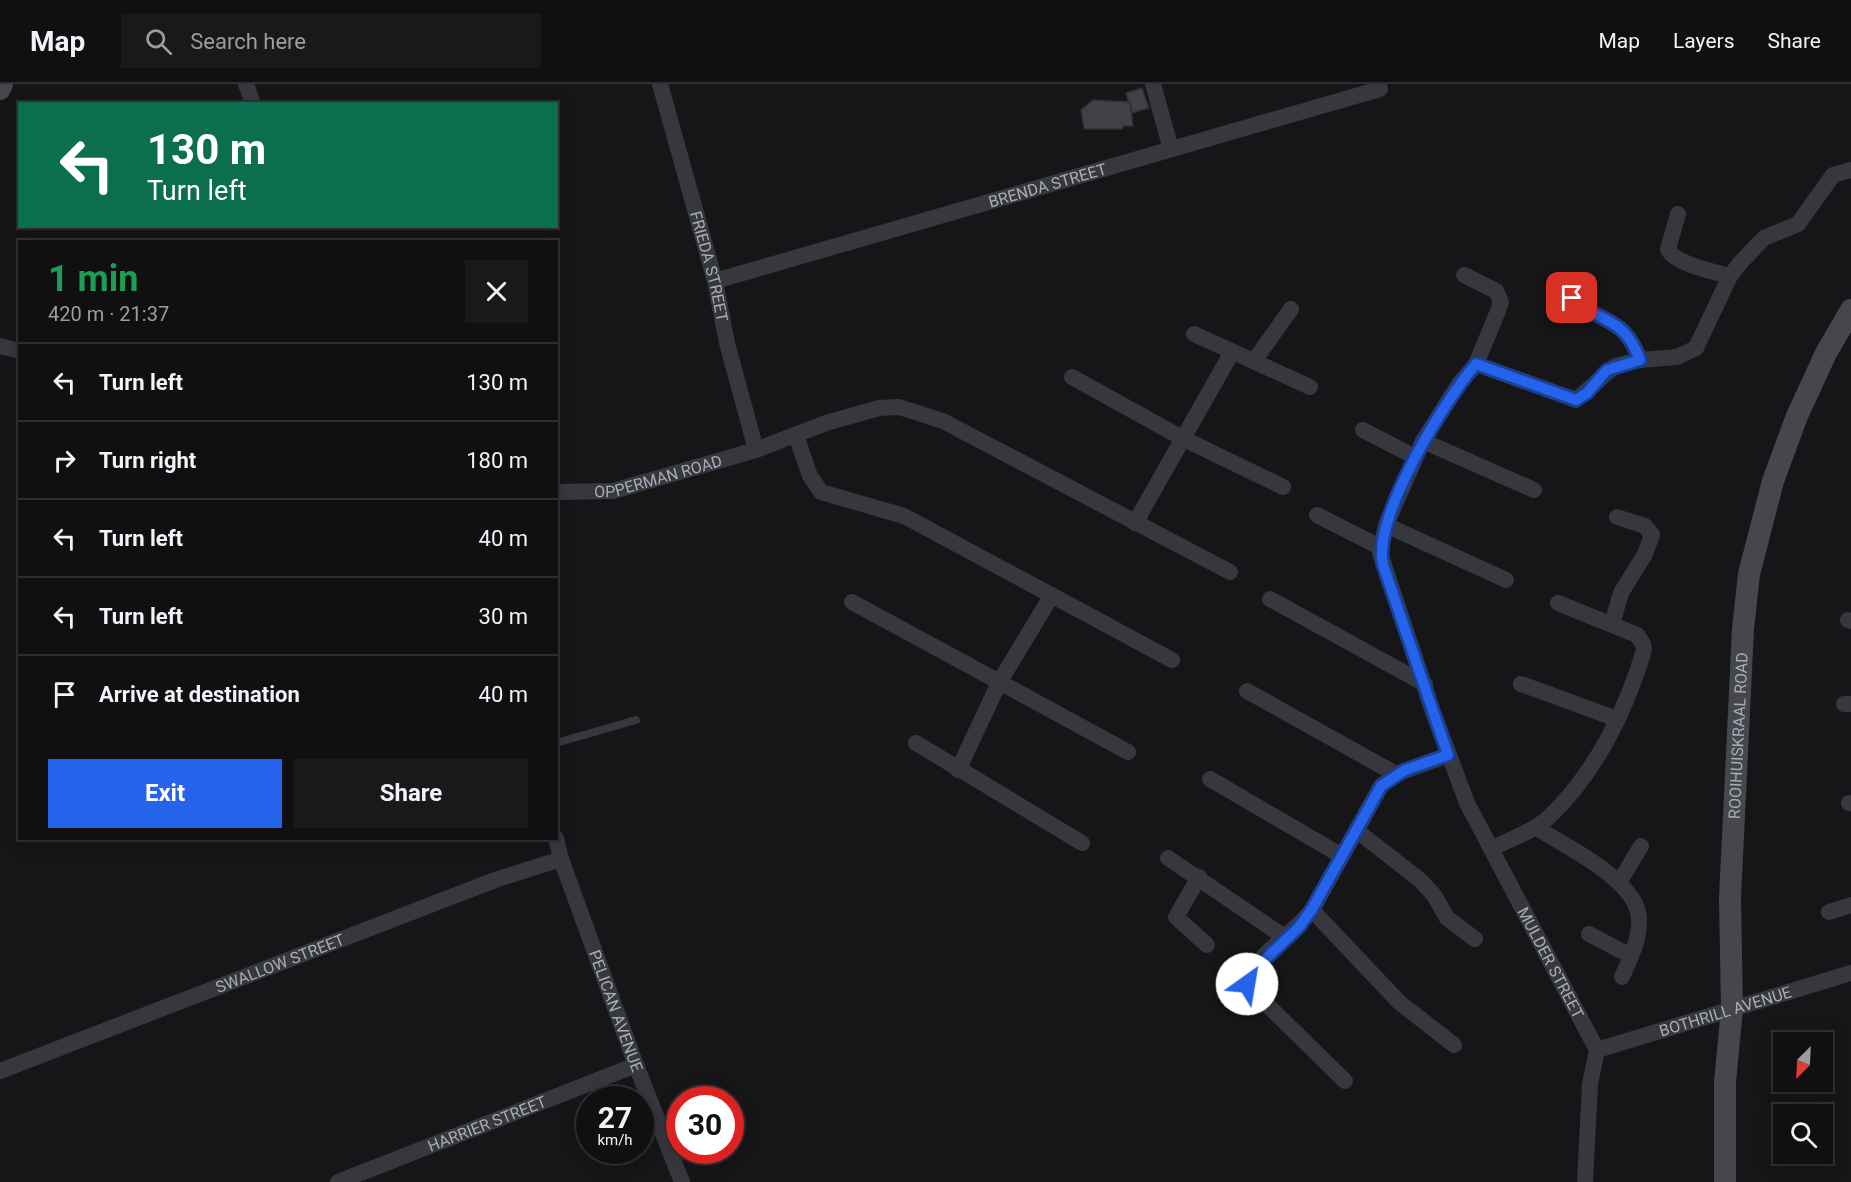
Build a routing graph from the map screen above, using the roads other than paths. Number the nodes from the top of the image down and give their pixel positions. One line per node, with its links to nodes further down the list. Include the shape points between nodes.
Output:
1 (2, 84): 5 (main road)
2 (660, 84): 11 (street, FRIEDA STREET)
3 (1153, 84): 6 (street)
4 (1380, 88): 6 (street, BRENDA STREET)
5 (0, 89)
6 (1171, 149): 11 (street, BRENDA STREET)
7 (1851, 170): 10 (street, via 1833,175 1798,224 1764,238)
8 (1678, 214): 10 (street, via 1670,254)
9 (1464, 275): 21 (street, via 1490,287 1501,302)
10 (1730, 276): 19 (street, via 1696,348 1677,357)
11 (715, 281): 28 (street, FRIEDA STREET)
12 (1572, 298): 19 (street, via 1588,312 1623,329)
13 (1291, 309): 20 (street)
14 (1851, 310): 80 (main road, ROOIHUISKRAAL ROAD, via 1797,416 1773,481 1749,574 1730,898)
15 (1194, 334): 18 (street)
16 (0, 346): 17 (street)
17 (18, 350)
18 (1232, 352): 20 (street); 26 (street)
19 (1640, 360): 21 (street, via 1607,370 1582,398 1572,400)
20 (1254, 361): 23 (street)
21 (1476, 364): 27 (street, via 1458,384)
22 (1072, 377): 26 (street)
23 (1310, 387)
24 (1363, 430): 29 (street)
25 (796, 435): 28 (street, OPPERMAN ROAD); 35 (street, OPPERMAN ROAD, via 879,408 891,406 913,411 943,421); 40 (street, via 810,476 821,492 904,516)
26 (1182, 438): 30 (street); 35 (street)
27 (1423, 441): 29 (street); 31 (street)
28 (756, 450): 32 (street, OPPERMAN ROAD, via 613,491)
29 (1415, 457): 36 (street)
30 (1283, 487)
31 (1534, 490)
32 (558, 492)
33 (1317, 515): 37 (street)
34 (1617, 517): 44 (street, via 1645,526 1652,535 1621,593)
35 (1135, 523): 38 (street, OPPERMAN ROAD)
36 (1386, 525): 37 (street); 39 (street)
37 (1380, 547): 47 (street, MULDER STREET)
38 (1230, 572)
39 (1506, 580)
40 (1052, 595): 45 (street); 46 (street)
41 (1270, 599): 47 (street)
42 (852, 602): 46 (street)
43 (1558, 603): 44 (street)
44 (1612, 624): 50 (street, via 1637,635 1643,644)
45 (1172, 660)
46 (1000, 681): 54 (street); 56 (street)
47 (1425, 684): 55 (street, MULDER STREET)
48 (1521, 684): 50 (street)
49 (1247, 691): 57 (street)
50 (1617, 719): 59 (street, via 1598,756 1547,819)
51 (636, 720): 52 (lane)
52 (558, 742)
53 (916, 743): 56 (street)
54 (1128, 752)
55 (1448, 755): 57 (street); 64 (street, MULDER STREET)
56 (958, 770): 62 (street)
57 (1396, 774): 60 (street, via 1381,786)
58 (1210, 779): 65 (street)
59 (1535, 827): 64 (street); 69 (street)
60 (1356, 830): 65 (street); 75 (street, via 1420,880 1447,918)
61 (556, 840): 67 (street, PELICAN AVENUE)
62 (1082, 843)
63 (1641, 846): 69 (street)
64 (1491, 849): 82 (street, MULDER STREET)
65 (1342, 856): 71 (street)
66 (1168, 858): 68 (street)
67 (561, 859): 83 (street, PELICAN AVENUE); 84 (street, SWALLOW STREET, via 495,880)
68 (1199, 877): 74 (street); 76 (street, via 1176,917)
69 (1620, 881): 77 (street, via 1638,908)
70 (1851, 905): 72 (street)
71 (1312, 909): 74 (street); 81 (street, via 1399,1002)
72 (1829, 912)
73 (1589, 934): 77 (street)
74 (1286, 938): 85 (street, via 1250,974 1247,984)
75 (1475, 939)
76 (1207, 945)
77 (1631, 956): 79 (street)
78 (1851, 972): 80 (street, BOTHRILL AVENUE)
79 (1622, 976)
80 (1732, 1009): 82 (street, BOTHRILL AVENUE); 89 (main road, ROOIHUISKRAAL ROAD, via 1725,1082)
81 (1454, 1045)
82 (1598, 1050): 88 (street, via 1590,1084)
83 (636, 1065): 86 (street, HARRIER STREET); 87 (street, PELICAN AVENUE)
84 (0, 1071)
85 (1345, 1081)
86 (338, 1182)
87 (682, 1182)
88 (1585, 1182)
89 (1725, 1182)

